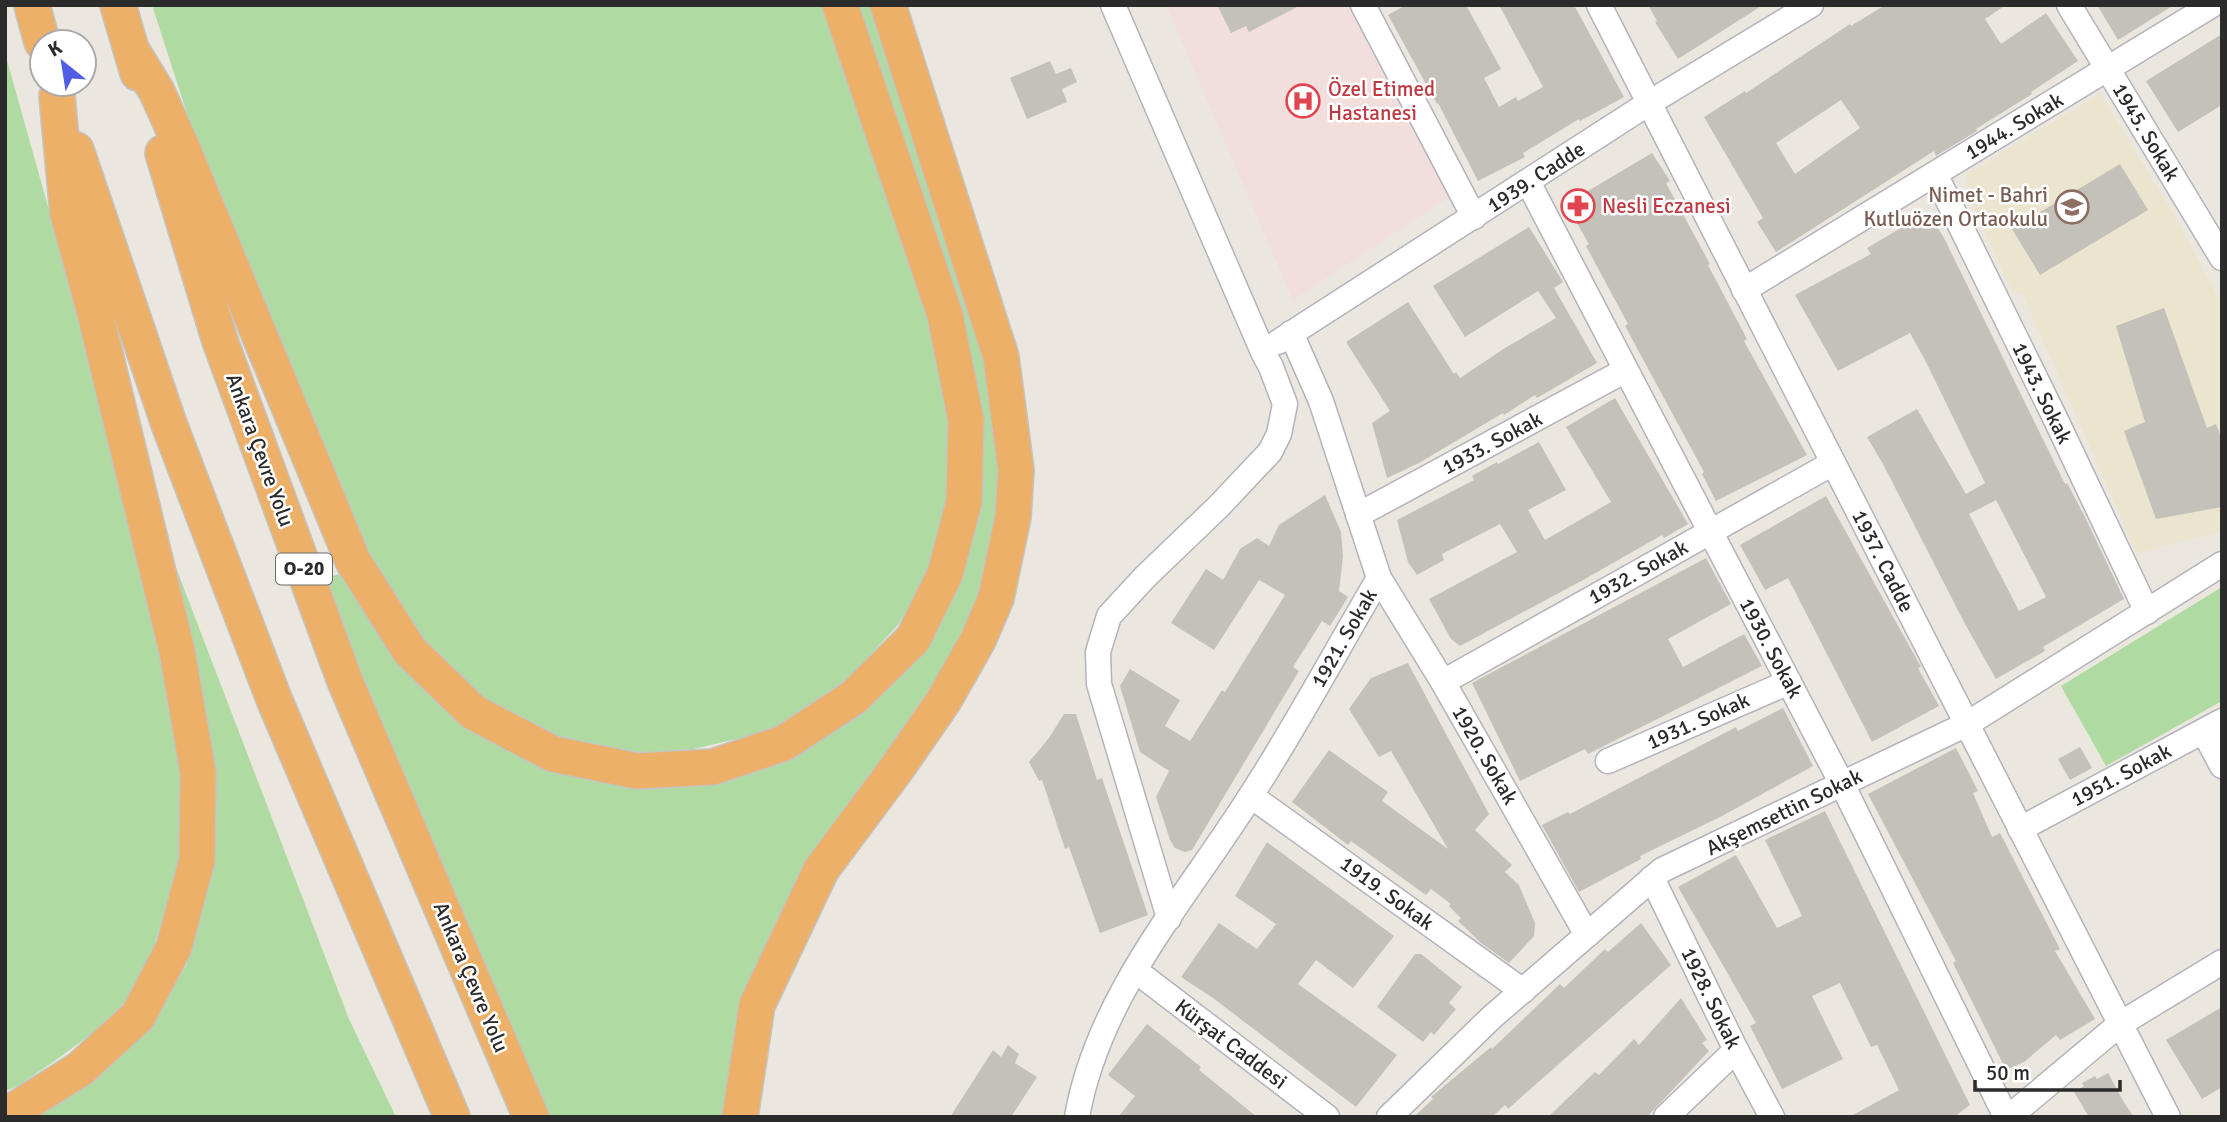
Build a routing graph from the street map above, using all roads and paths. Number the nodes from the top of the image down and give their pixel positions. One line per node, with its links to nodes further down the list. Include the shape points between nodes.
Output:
1 (32, 5): 11 (highway)
2 (118, 5): 12 (highway, Ankara Çevre Yolu / O-20)
3 (840, 5): 12 (highway, via 945,315 966,420 964,502 945,574 913,639 854,697 784,743 713,767 637,771 553,754 473,712 410,651 354,561 182,148)
4 (888, 5): 51 (highway, via 1001,357 1016,470 1013,517 996,598 978,640 944,700 821,870 757,1005)
5 (1113, 5): 23 (street)
6 (1363, 5): 19 (street)
7 (1598, 5): 16 (street, 1937. Cadde)
8 (1811, 5): 16 (street, 1939. Cadde)
9 (2069, 5): 13 (street, 1945. Sokak)
10 (2212, 5): 13 (street, 1944. Sokak)
11 (38, 28)
12 (132, 51): 50 (highway, Ankara Çevre Yolu / O-20, via 220,341 345,681)
13 (2108, 69): 17 (street, 1944. Sokak); 20 (street, 1945. Sokak)
14 (56, 98): 48 (highway, via 68,214 177,651 198,772 197,860 174,947 138,1016 80,1069)
15 (58, 98): 49 (highway, via 169,424 274,699)
16 (1649, 103): 18 (street, 1939. Cadde); 21 (street, 1937. Cadde)
17 (1934, 174): 21 (street, 1944. Sokak); 30 (street, 1943. Sokak)
18 (1528, 182): 19 (street, 1939. Cadde); 24 (street, 1930. Sokak)
19 (1474, 217): 22 (street, 1939. Cadde)
20 (2222, 258)
21 (1744, 290): 25 (street, 1937. Cadde)
22 (1291, 333): 23 (street, 1939. Cadde); 26 (street, 1921. Sokak, via 1321,401)
23 (1263, 352): 41 (street, via 1285,404 1270,452 1109,616 1098,652 1098,684)
24 (1626, 370): 26 (street, 1933. Sokak); 27 (street, 1930. Sokak)
25 (1833, 463): 27 (street, 1932. Sokak); 33 (street, 1937. Cadde)
26 (1357, 515): 29 (street, 1921. Sokak)
27 (1710, 532): 31 (street, 1932. Sokak); 32 (street, 1930. Sokak)
28 (2222, 564): 30 (street, Akşemsettin Sokak)
29 (1379, 578): 31 (street, 1920. Sokak); 38 (street, 1921. Sokak)
30 (2147, 612): 33 (street, Akşemsettin Sokak)
31 (1443, 682): 42 (street, 1920. Sokak)
32 (1789, 682): 35 (street, 1931. Sokak); 37 (street, 1930. Sokak)
33 (1967, 724): 37 (street, Akşemsettin Sokak); 39 (street, 1937. Cadde)
34 (2213, 726): 36 (street); 39 (street, 1951. Sokak)
35 (1608, 761)
36 (2222, 766)
37 (1842, 784): 40 (street, Akşemsettin Sokak); 57 (street, 1930. Sokak)
38 (1251, 796): 41 (street, 1921. Sokak); 45 (street, 1919. Sokak)
39 (2020, 829): 46 (street, 1937. Cadde)
40 (1652, 878): 42 (street, Akşemsettin Sokak); 47 (street, 1928. Sokak)
41 (1169, 918): 44 (street, 1921. Sokak)
42 (1587, 935): 45 (street, Akşemsettin Sokak)
43 (2222, 962): 46 (street)
44 (1136, 971): 52 (street, 1921. Sokak, via 1101,1035); 53 (street, Kürşat Caddesi)
45 (1523, 991): 54 (street, Akşemsettin Sokak)
46 (2120, 1024): 57 (street); 58 (street, 1937. Cadde)
47 (1736, 1050): 55 (street); 56 (street, 1928. Sokak)
48 (5, 1116)
49 (452, 1117)
50 (531, 1117)
51 (740, 1117)
52 (1077, 1117)
53 (1327, 1117)
54 (1389, 1117)
55 (1666, 1117)
56 (1772, 1117)
57 (2008, 1117)
58 (2168, 1117)

